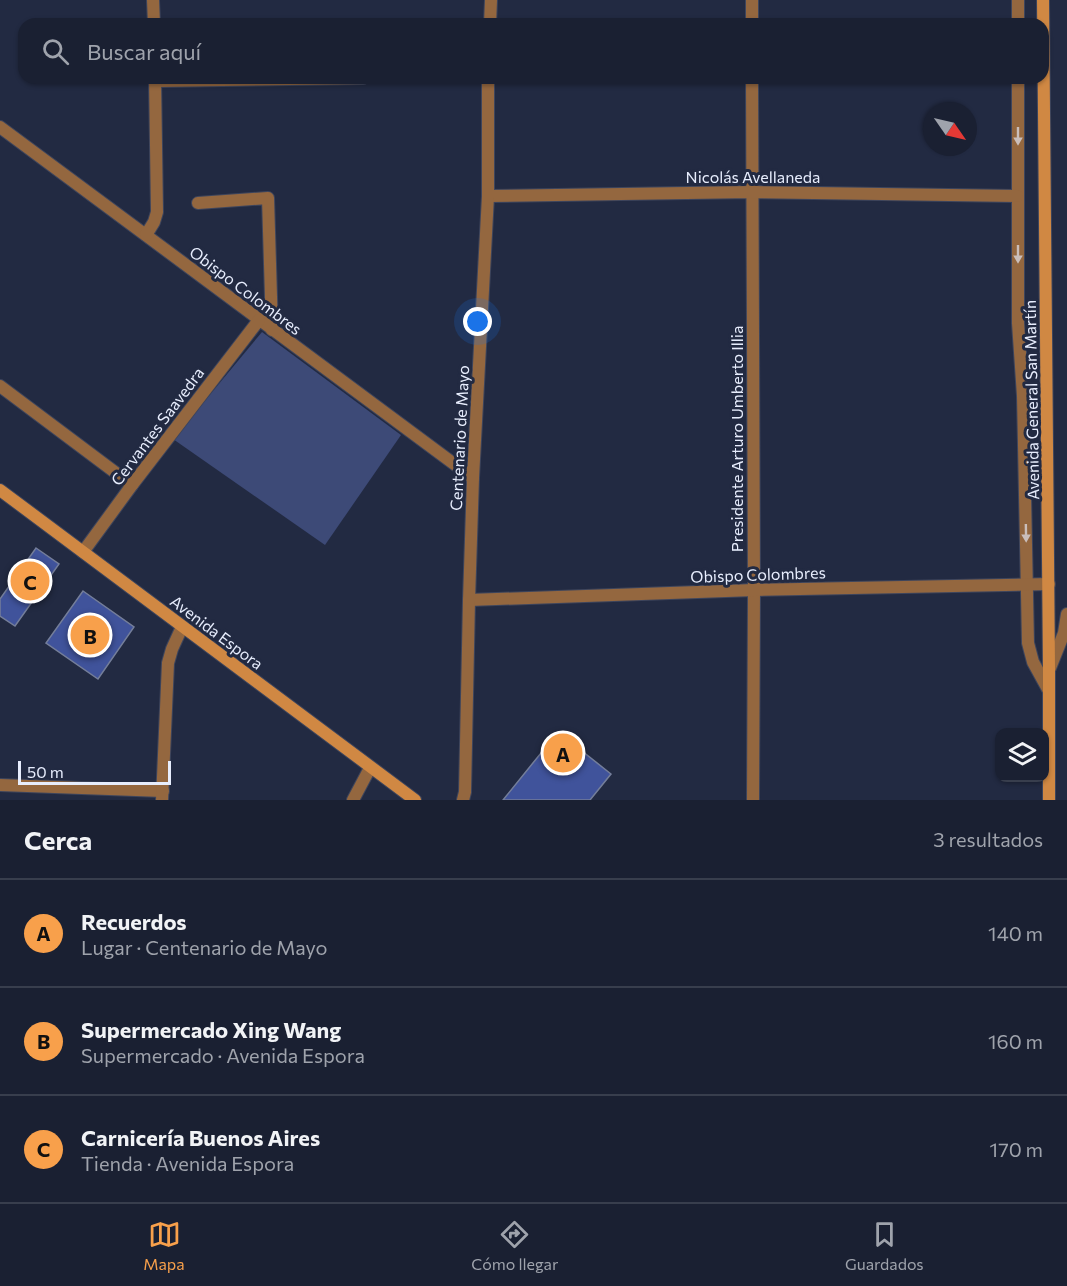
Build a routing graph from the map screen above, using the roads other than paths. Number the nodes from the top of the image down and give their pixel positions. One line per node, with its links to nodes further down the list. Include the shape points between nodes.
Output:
1 (153, 0): 6 (street)
2 (491, 0): 7 (street)
3 (752, 0): 8 (street)
4 (1018, 0): 9 (street)
5 (1043, 0): 10 (main road, Avenida General San Martín)
6 (154, 18)
7 (490, 18)
8 (752, 18)
9 (1018, 18)
10 (1043, 18)
11 (155, 84): 21 (street, via 157,212)
12 (488, 84): 18 (street, Centenario de Mayo)
13 (752, 84): 17 (street, Presidente Arturo Umberto Illia)
14 (1018, 84): 19 (street, one-way to 19)
15 (1044, 84): 30 (main road, Avenida General San Martín)
16 (0, 127): 21 (street, Obispo Colombres)
17 (752, 192): 18 (street, Nicolás Avellaneda); 19 (street, Nicolás Avellaneda); 31 (street, Presidente Arturo Umberto Illia)
18 (488, 196): 25 (street, Centenario de Mayo)
19 (1017, 196): 29 (street, one-way to 29)
20 (198, 203): 23 (street, via 268,198)
21 (146, 235): 22 (street, Obispo Colombres)
22 (259, 320): 23 (street, Obispo Colombres); 26 (street, Cervantes Saavedra)
23 (272, 330): 25 (street, Obispo Colombres)
24 (0, 386): 26 (street)
25 (473, 478): 32 (street, Centenario de Mayo)
26 (132, 484): 28 (street, Cervantes Saavedra)
27 (0, 490): 28 (main road, Avenida Espora)
28 (83, 552): 34 (main road, Avenida Espora)
29 (1027, 584): 30 (street, Obispo Colombres); 31 (street, Obispo Colombres); 36 (street, via 1028,643)
30 (1049, 584): 35 (main road, Avenida General San Martín)
31 (754, 590): 32 (street, Obispo Colombres); 43 (street, Presidente Arturo Umberto Illia)
32 (469, 600): 42 (street, Centenario de Mayo)
33 (1067, 614): 35 (street, via 1064,633)
34 (182, 627): 37 (main road, Avenida Espora); 39 (street, via 168,663)
35 (1049, 669): 36 (main road, Avenida General San Martín)
36 (1049, 691): 44 (main road, Avenida General San Martín)
37 (370, 768): 40 (street); 41 (main road, Avenida Espora)
38 (0, 784): 39 (street)
39 (163, 795)
40 (353, 800)
41 (415, 800)
42 (463, 800)
43 (753, 800)
44 (1049, 800)

